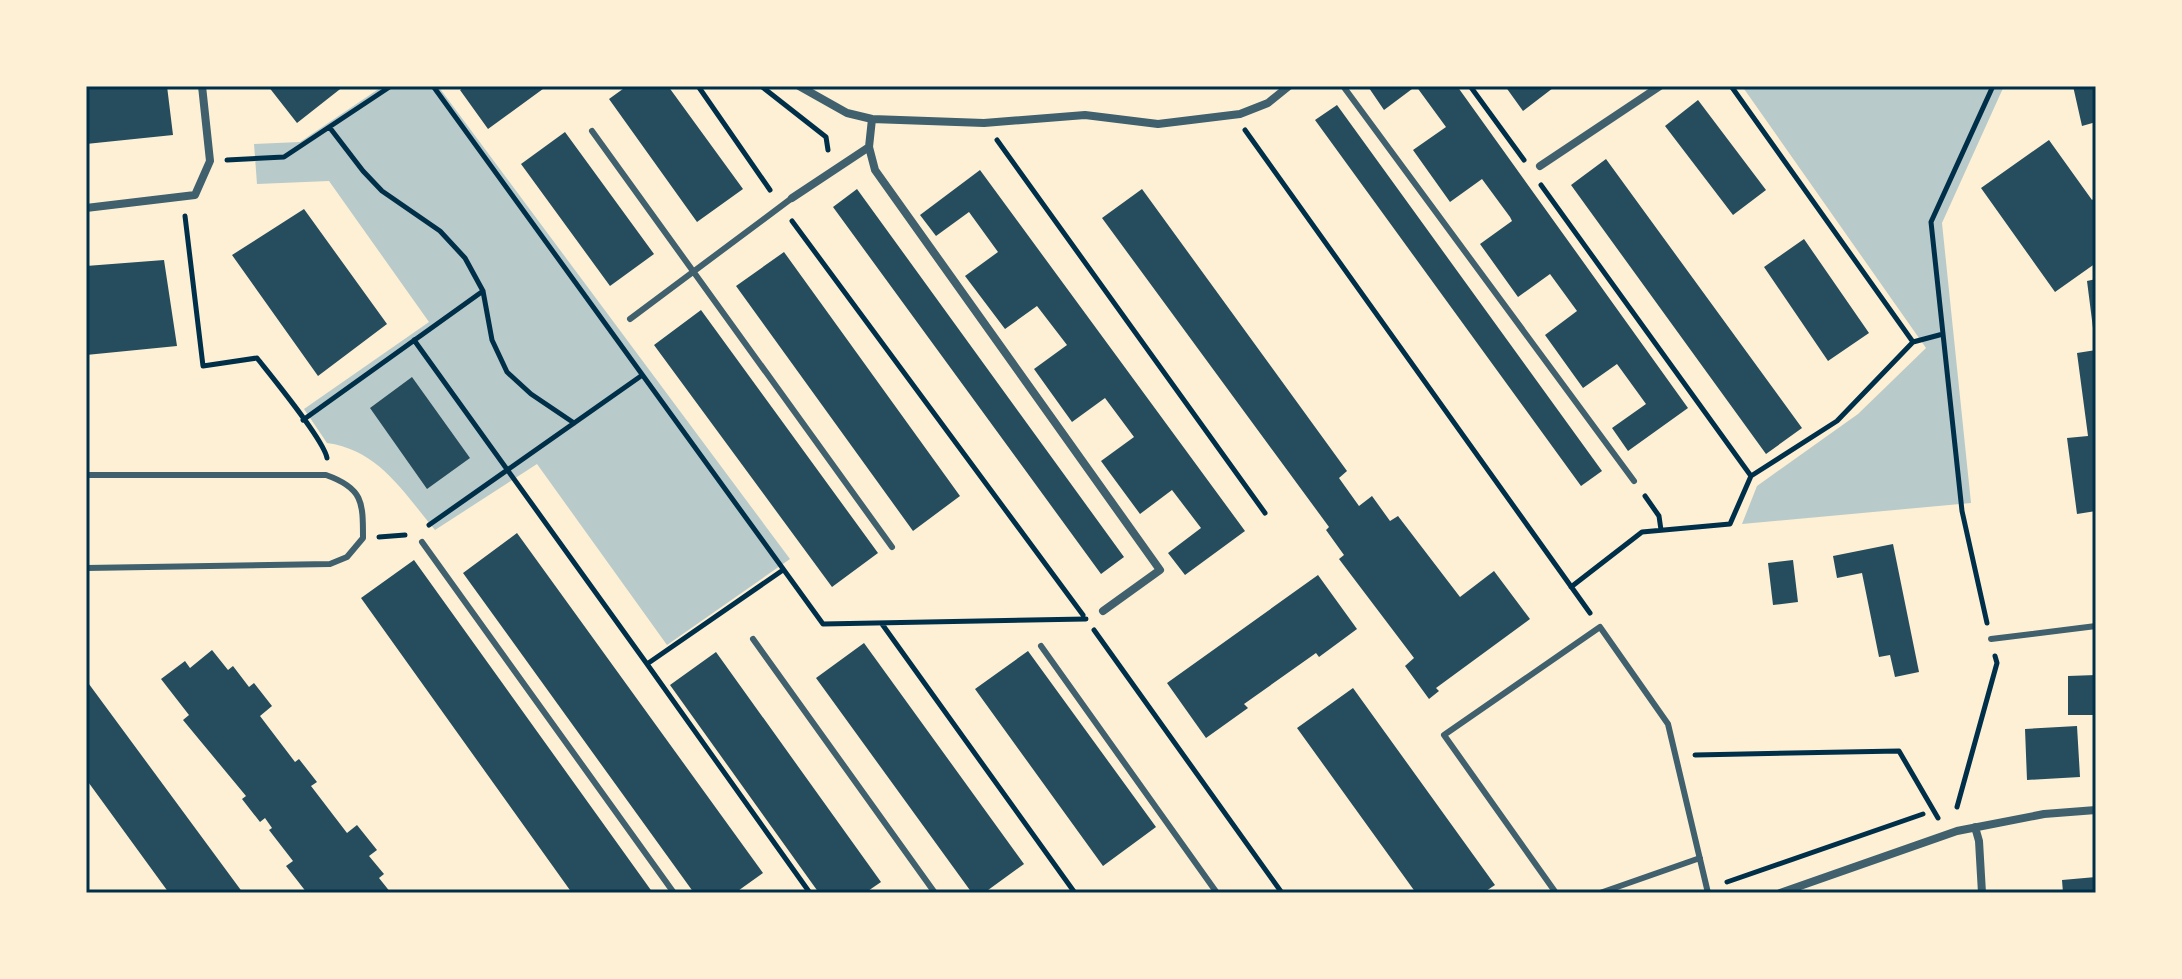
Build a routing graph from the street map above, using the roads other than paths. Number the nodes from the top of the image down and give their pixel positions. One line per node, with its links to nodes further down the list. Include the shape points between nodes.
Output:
1 (202, 86): 11 (street, via 210,161 195,195)
2 (799, 86): 6 (street, via 847,113)
3 (1289, 86): 6 (street, via 1268,103 1240,114 1158,124 1085,115 984,123)
4 (1343, 86): 15 (lane)
5 (1660, 86): 9 (street)
6 (872, 119): 8 (street)
7 (592, 131): 12 (lane)
8 (869, 147): 10 (street); 19 (street, via 875,170 1160,570)
9 (1540, 166)
10 (792, 198): 12 (lane)
11 (86, 208)
12 (692, 273): 13 (lane); 17 (lane)
13 (630, 319)
14 (86, 475): 18 (lane, via 326,475 347,482 363,506 363,538 347,557 330,564)
15 (1634, 481)
16 (422, 542): 27 (lane)
17 (892, 547)
18 (86, 568)
19 (1103, 611)
20 (2096, 626): 22 (lane)
21 (753, 639): 28 (lane)
22 (1991, 639)
23 (1041, 646): 29 (lane)
24 (2096, 810): 25 (street)
25 (1975, 827): 33 (street); 34 (street)
26 (1700, 858): 30 (lane, via 1668,724 1600,627 1444,735); 31 (lane); 32 (lane)
27 (674, 893)
28 (935, 893)
29 (1217, 893)
30 (1556, 893)
31 (1600, 893)
32 (1708, 893)
33 (1780, 893)
34 (1982, 893)

